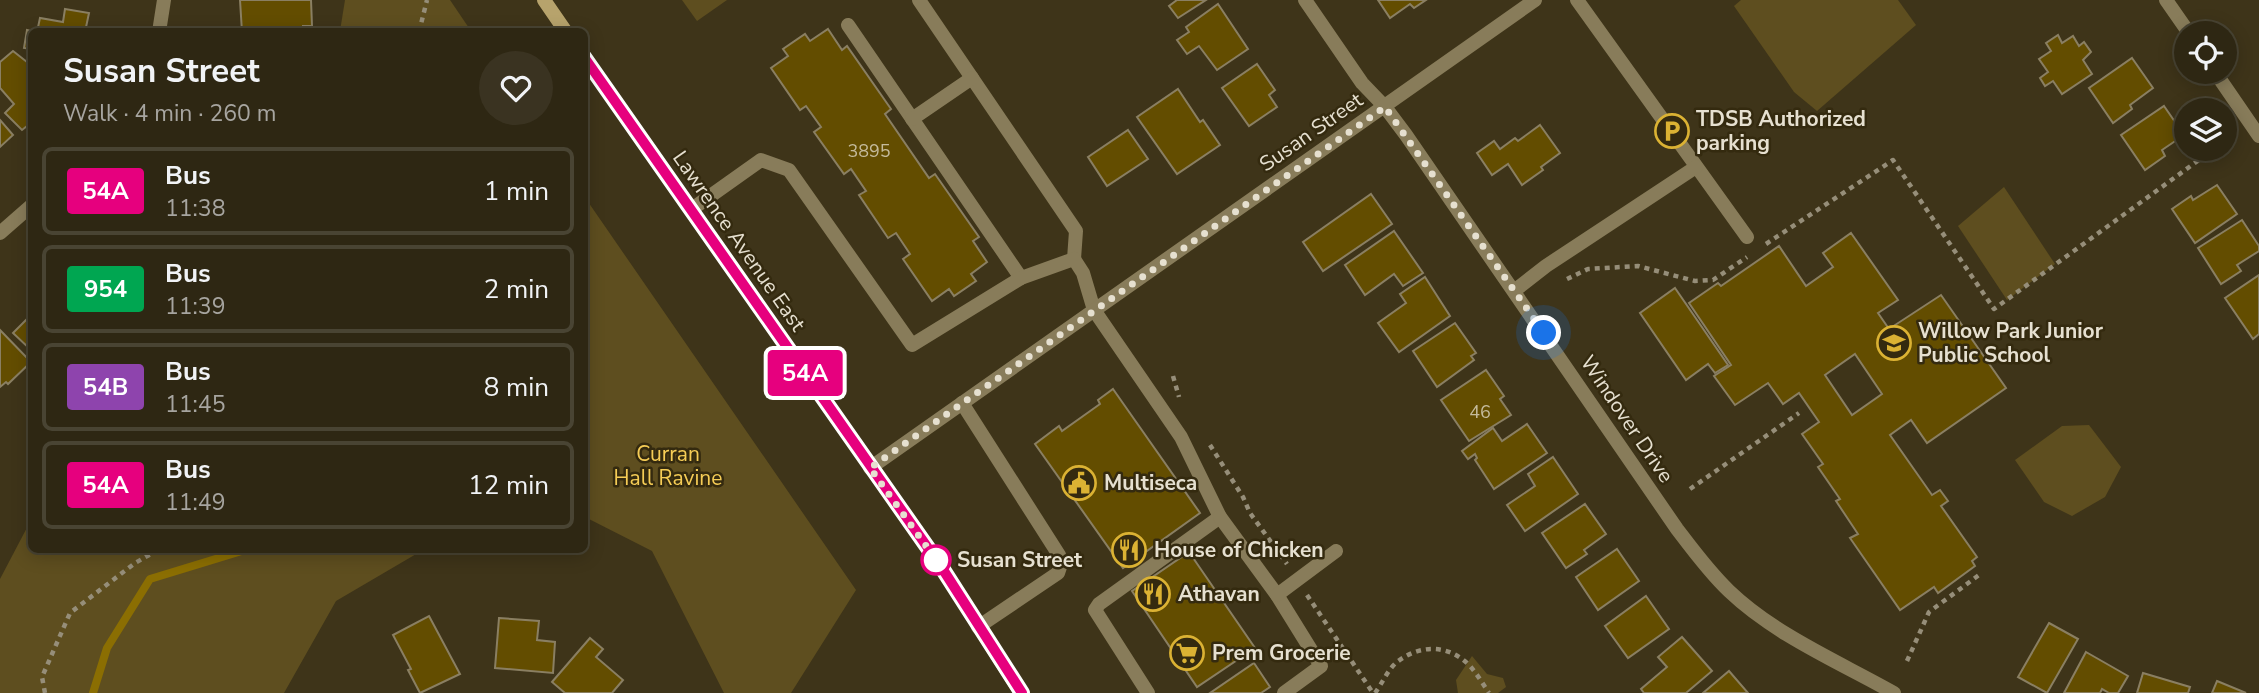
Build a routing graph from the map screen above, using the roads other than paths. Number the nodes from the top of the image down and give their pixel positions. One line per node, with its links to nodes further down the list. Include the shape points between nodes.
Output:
1 (164, 0): 10 (street)
2 (544, 0): 11 (main road)
3 (919, 0): 13 (street)
4 (1305, 0): 15 (street, Windover Drive, via 1362,83)
5 (1535, 0): 15 (street, Susan Street)
6 (1577, 0): 18 (street)
7 (2166, 0): 8 (street)
8 (2181, 21)
9 (848, 25): 16 (street)
10 (160, 28)
11 (563, 28)
12 (588, 63): 20 (main road, Lawrence Avenue East)
13 (972, 78): 16 (street); 23 (street, via 1076,231)
14 (2223, 84): 17 (street)
15 (1385, 107): 25 (street, Windover Drive); 26 (street, Susan Street)
16 (912, 119): 24 (street)
17 (2259, 136)
18 (1696, 167): 22 (street); 25 (street)
19 (28, 208): 21 (street)
20 (692, 209): 24 (street, via 761,160 789,170 912,345); 28 (main road, Lawrence Avenue East)
21 (0, 233)
22 (1747, 236)
23 (1073, 259): 24 (street); 26 (street, via 1083,273)
24 (1021, 278)
25 (1514, 291): 37 (street, Windover Drive, via 1708,569 1762,617)
26 (1094, 310): 27 (street, Susan Street); 29 (street, via 1181,438)
27 (962, 403): 28 (street, Susan Street); 32 (street, via 1061,564 1058,573)
28 (870, 468): 32 (main road, Lawrence Avenue East)
29 (1220, 517): 31 (street); 35 (street, via 1095,610)
30 (1336, 551): 31 (street)
31 (1277, 596): 33 (street, via 1321,666)
32 (978, 627): 34 (main road, Lawrence Avenue East)
33 (1304, 688): 36 (street)
34 (1021, 693)
35 (1148, 693)
36 (1284, 693)
37 (1894, 693)

